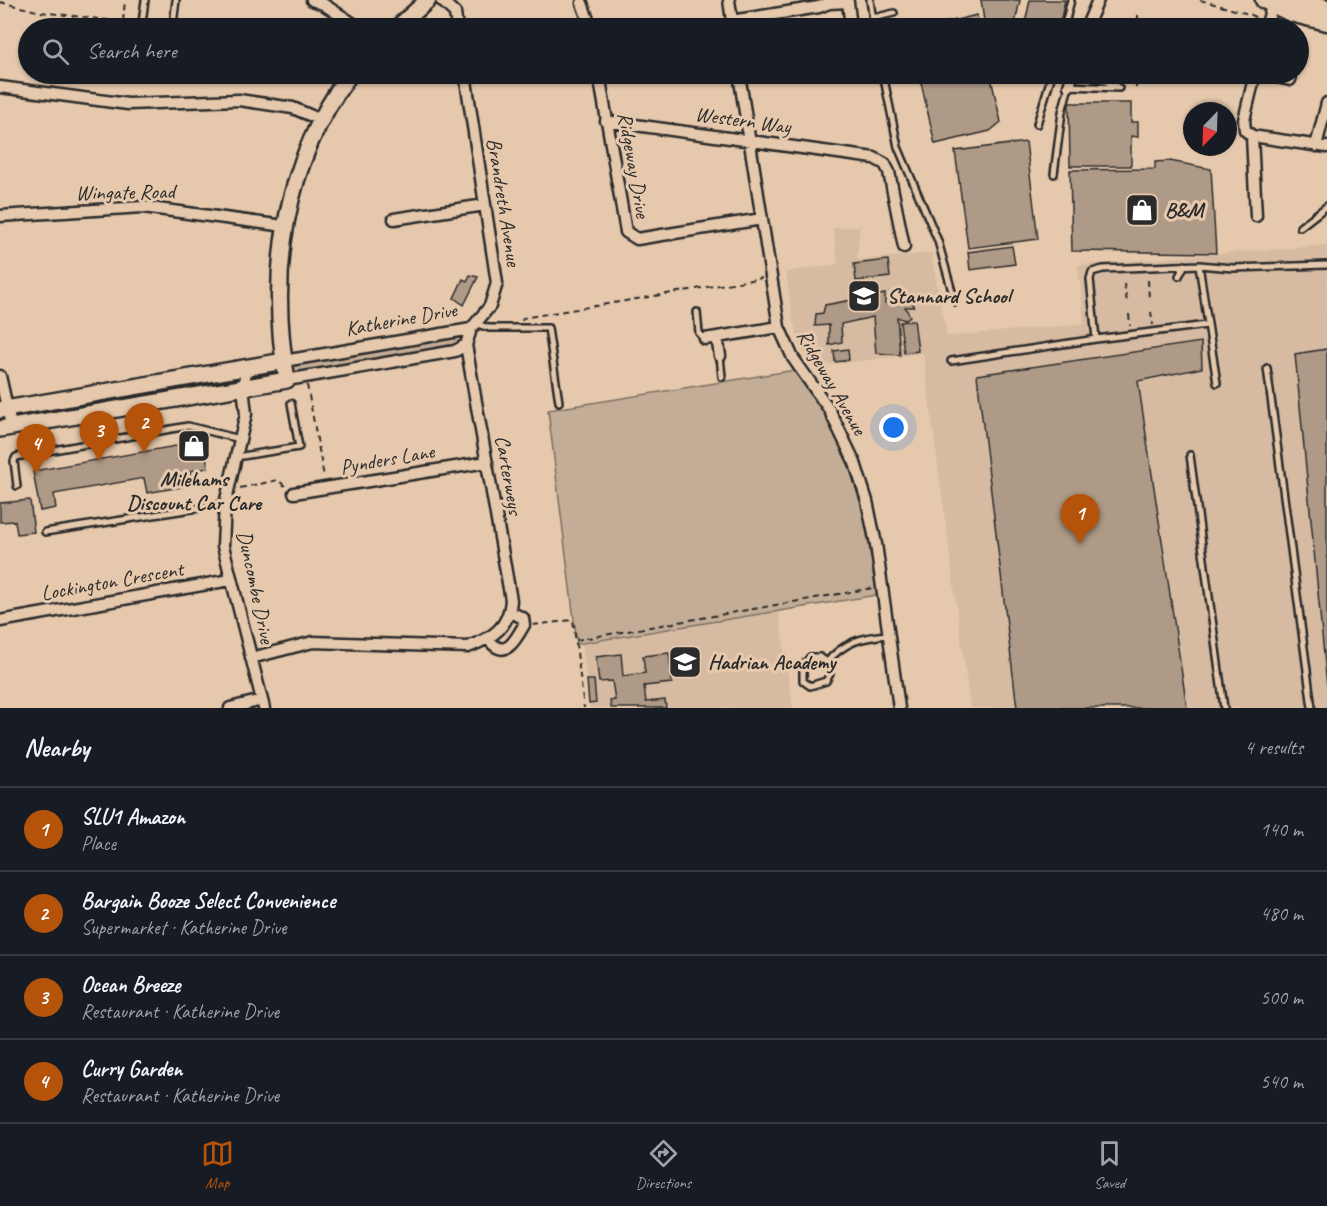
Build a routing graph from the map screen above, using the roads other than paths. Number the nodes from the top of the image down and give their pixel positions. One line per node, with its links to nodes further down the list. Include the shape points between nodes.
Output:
1 (145, 0): 15 (lane)
2 (176, 0): 16 (lane)
3 (312, 0): 17 (street)
4 (428, 0): 18 (street)
5 (441, 0): 19 (street)
6 (729, 0): 21 (street)
7 (870, 0): 24 (lane)
8 (1071, 0): 25 (lane)
9 (1098, 0): 26 (street)
10 (1269, 1): 12 (main road); 27 (street)
11 (582, 3): 20 (street)
12 (1293, 5): 13 (main road); 28 (main road)
13 (1327, 8)
14 (894, 13): 24 (lane)
15 (143, 18)
16 (174, 18)
17 (345, 18)
18 (408, 18)
19 (456, 18)
20 (587, 18)
21 (731, 18)
22 (766, 18): 23 (street, via 848,2)
23 (850, 18)
24 (873, 18)
25 (1066, 18)
26 (1091, 18)
27 (1266, 18)
28 (1327, 22)
29 (344, 84): 40 (street)
30 (467, 84): 47 (street, Brandreth Avenue)
31 (600, 84): 41 (street, Ridgeway Drive)
32 (742, 84): 44 (street, Ridgeway Avenue)
33 (885, 84): 60 (lane, via 898,147 938,241)
34 (1049, 84): 42 (lane)
35 (1113, 84): 37 (lane, via 1119,87)
36 (1253, 84): 43 (street, via 1244,120 1245,130)
37 (1069, 86): 46 (lane)
38 (0, 87): 40 (street, via 128,104 239,100 293,108)
39 (1327, 103): 45 (street)
40 (321, 120): 53 (street, via 293,189)
41 (606, 121): 44 (street, Western Way); 52 (street, Ridgeway Drive, via 626,232 637,239)
42 (1037, 124)
43 (1252, 136): 45 (street); 50 (street)
44 (750, 140): 52 (street, Ridgeway Avenue); 55 (street, Western Way, via 874,158 885,164)
45 (1322, 146)
46 (1054, 174)
47 (485, 205): 51 (street); 62 (street, Brandreth Avenue, via 497,283 490,306)
48 (1327, 206): 54 (lane)
49 (0, 216): 53 (street, Wingate Road, via 143,207)
50 (1256, 216)
51 (394, 219)
52 (762, 219): 64 (street, Ridgeway Avenue)
53 (284, 226): 70 (street, via 280,271)
54 (1300, 227)
55 (904, 247)
56 (1185, 265): 57 (lane); 59 (lane); 67 (lane, via 1092,272)
57 (1199, 265): 58 (lane); 63 (lane)
58 (1327, 265)
59 (1179, 276)
60 (955, 302)
61 (697, 312): 66 (lane, via 699,333)
62 (474, 326): 68 (street, Katherine Drive); 70 (street, Katherine Drive); 79 (lane, via 548,328)
63 (1207, 326): 67 (lane); 77 (lane)
64 (779, 327): 65 (street); 96 (street, Ridgeway Avenue, via 793,358 829,409 855,463 867,501)
65 (717, 337): 66 (street); 69 (street)
66 (705, 339)
67 (1096, 339): 71 (lane)
68 (466, 345): 76 (street, Katherine Drive, via 455,351); 88 (street, Carterweys)
69 (720, 356): 75 (lane)
70 (284, 361): 72 (street, Katherine Drive); 76 (street)
71 (951, 361)
72 (248, 367): 78 (street, Duncombe Drive); 81 (street, Katherine Drive)
73 (1267, 368): 104 (lane)
74 (0, 376): 81 (street)
75 (722, 377)
76 (287, 380): 78 (street, Katherine Drive)
77 (1217, 383)
78 (243, 387): 82 (street, Katherine Drive); 84 (street, Duncombe Drive, via 246,414)
79 (559, 402)
80 (291, 403): 87 (lane, via 300,447)
81 (3, 409): 82 (street, via 10,421)
82 (23, 425): 83 (street, Katherine Drive); 85 (lane)
83 (0, 429)
84 (240, 439): 85 (lane, via 188,426); 87 (street, Duncombe Drive)
85 (42, 452): 89 (lane, via 16,457)
86 (1190, 455): 103 (lane)
87 (236, 457): 91 (street, Duncombe Drive)
88 (487, 462): 90 (street, Pynders Lane); 94 (street, Carterweys)
89 (17, 486)
90 (294, 493)
91 (225, 504): 92 (lane); 93 (street, Duncombe Drive, via 223,546)
92 (45, 532)
93 (230, 580): 95 (street, Lockington Crescent); 98 (street, Duncombe Drive)
94 (510, 612): 97 (street); 97 (street, via 523,618 524,625 510,647 496,648)
95 (0, 621)
96 (890, 634): 99 (lane, via 849,643); 102 (street, Ridgeway Avenue)
97 (489, 640): 98 (street, via 468,647 313,642)
98 (251, 658): 100 (street, Duncombe Drive)
99 (827, 663): 99 (lane, via 830,674 826,681 810,686 803,681 803,666 810,657 820,657)
100 (263, 704): 101 (street)
101 (230, 708)
102 (899, 708)
103 (1224, 708)
104 (1312, 708)

